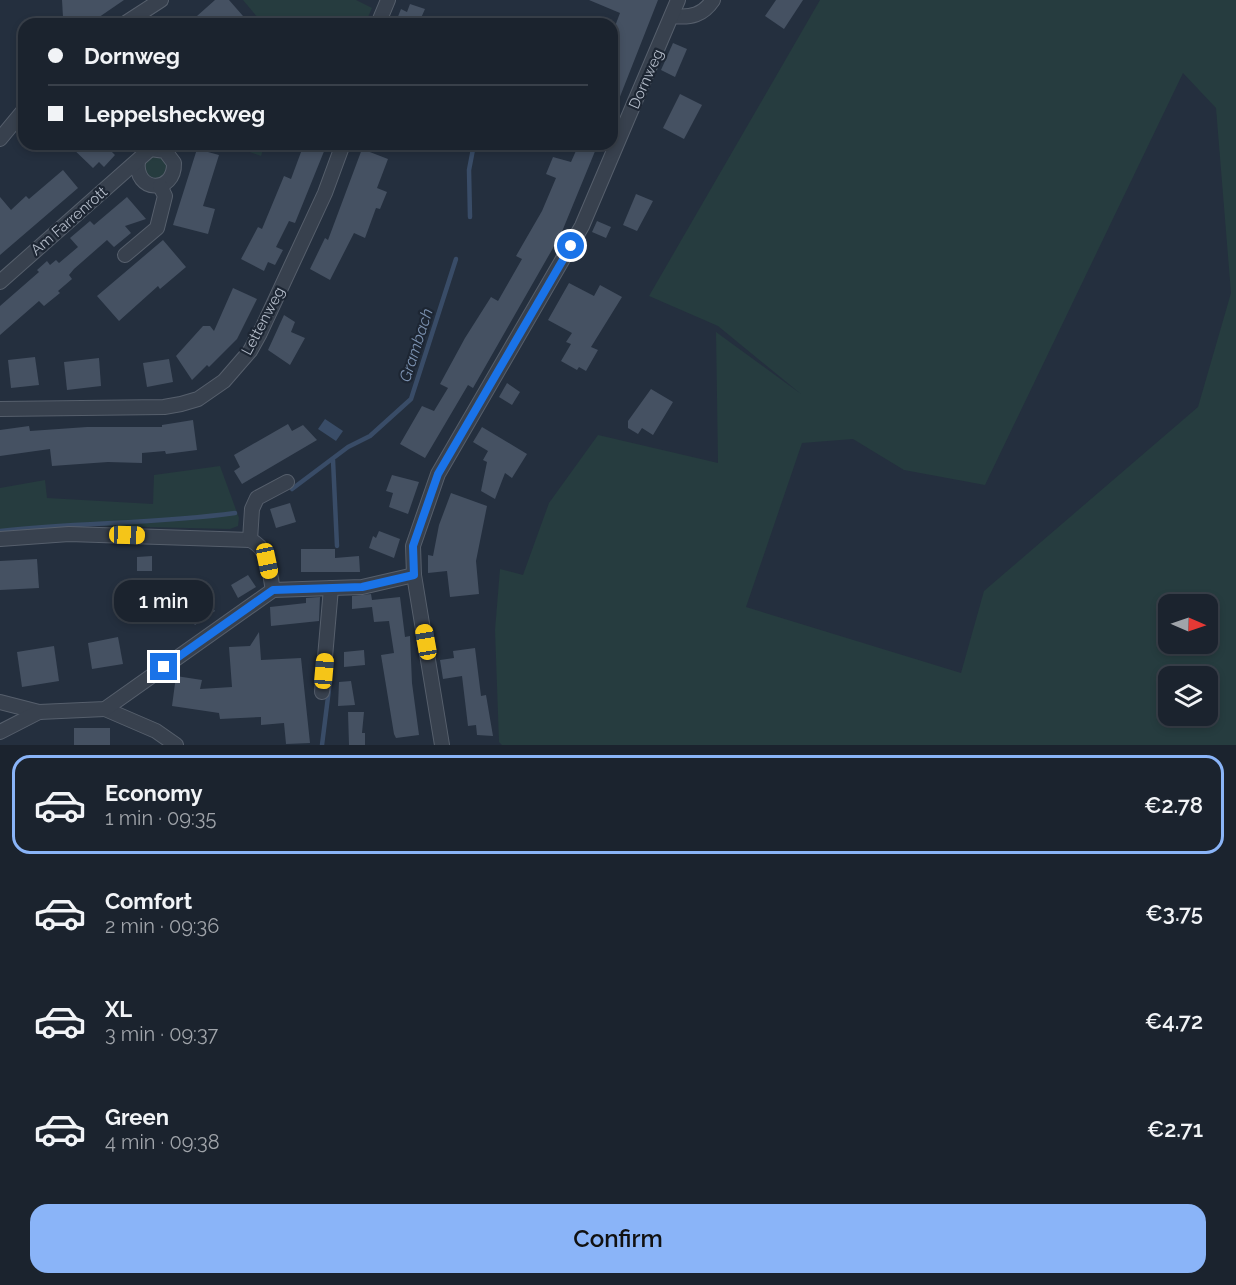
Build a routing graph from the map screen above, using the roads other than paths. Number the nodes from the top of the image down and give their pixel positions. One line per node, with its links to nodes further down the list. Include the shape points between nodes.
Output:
1 (160, 0): 6 (street)
2 (388, 0): 7 (street)
3 (678, 0): 5 (street, Dornweg)
4 (713, 0): 5 (street, via 706,10 688,18)
5 (674, 15): 10 (street, Dornweg)
6 (133, 18)
7 (380, 18)
8 (18, 117): 9 (street)
9 (0, 139)
10 (618, 143)
11 (149, 150): 15 (street, Am Farrenrott)
12 (163, 150): 16 (street, Am Farrenrott, via 174,163 172,177)
13 (341, 150): 19 (street, Lettenweg, via 260,333 250,351 216,388 198,399 164,407)
14 (615, 150): 23 (street, Dornweg, via 582,226 438,474 413,546)
15 (138, 161): 16 (street, via 142,180); 18 (street, Am Farrenrott)
16 (160, 186): 17 (street, via 165,196 160,230)
17 (125, 255)
18 (0, 282)
19 (0, 409)
20 (287, 482): 22 (street, via 257,498 252,509)
21 (0, 539): 22 (street, via 69,534)
22 (250, 540): 25 (street, via 265,552)
23 (414, 575): 24 (street, via 362,587); 32 (street, Dornweg)
24 (332, 588): 25 (street); 26 (street)
25 (273, 590): 28 (street)
26 (322, 692)
27 (0, 702): 29 (street)
28 (105, 709): 29 (street); 31 (street, via 156,730)
29 (39, 712): 30 (street)
30 (0, 732)
31 (176, 745)
32 (442, 745)

